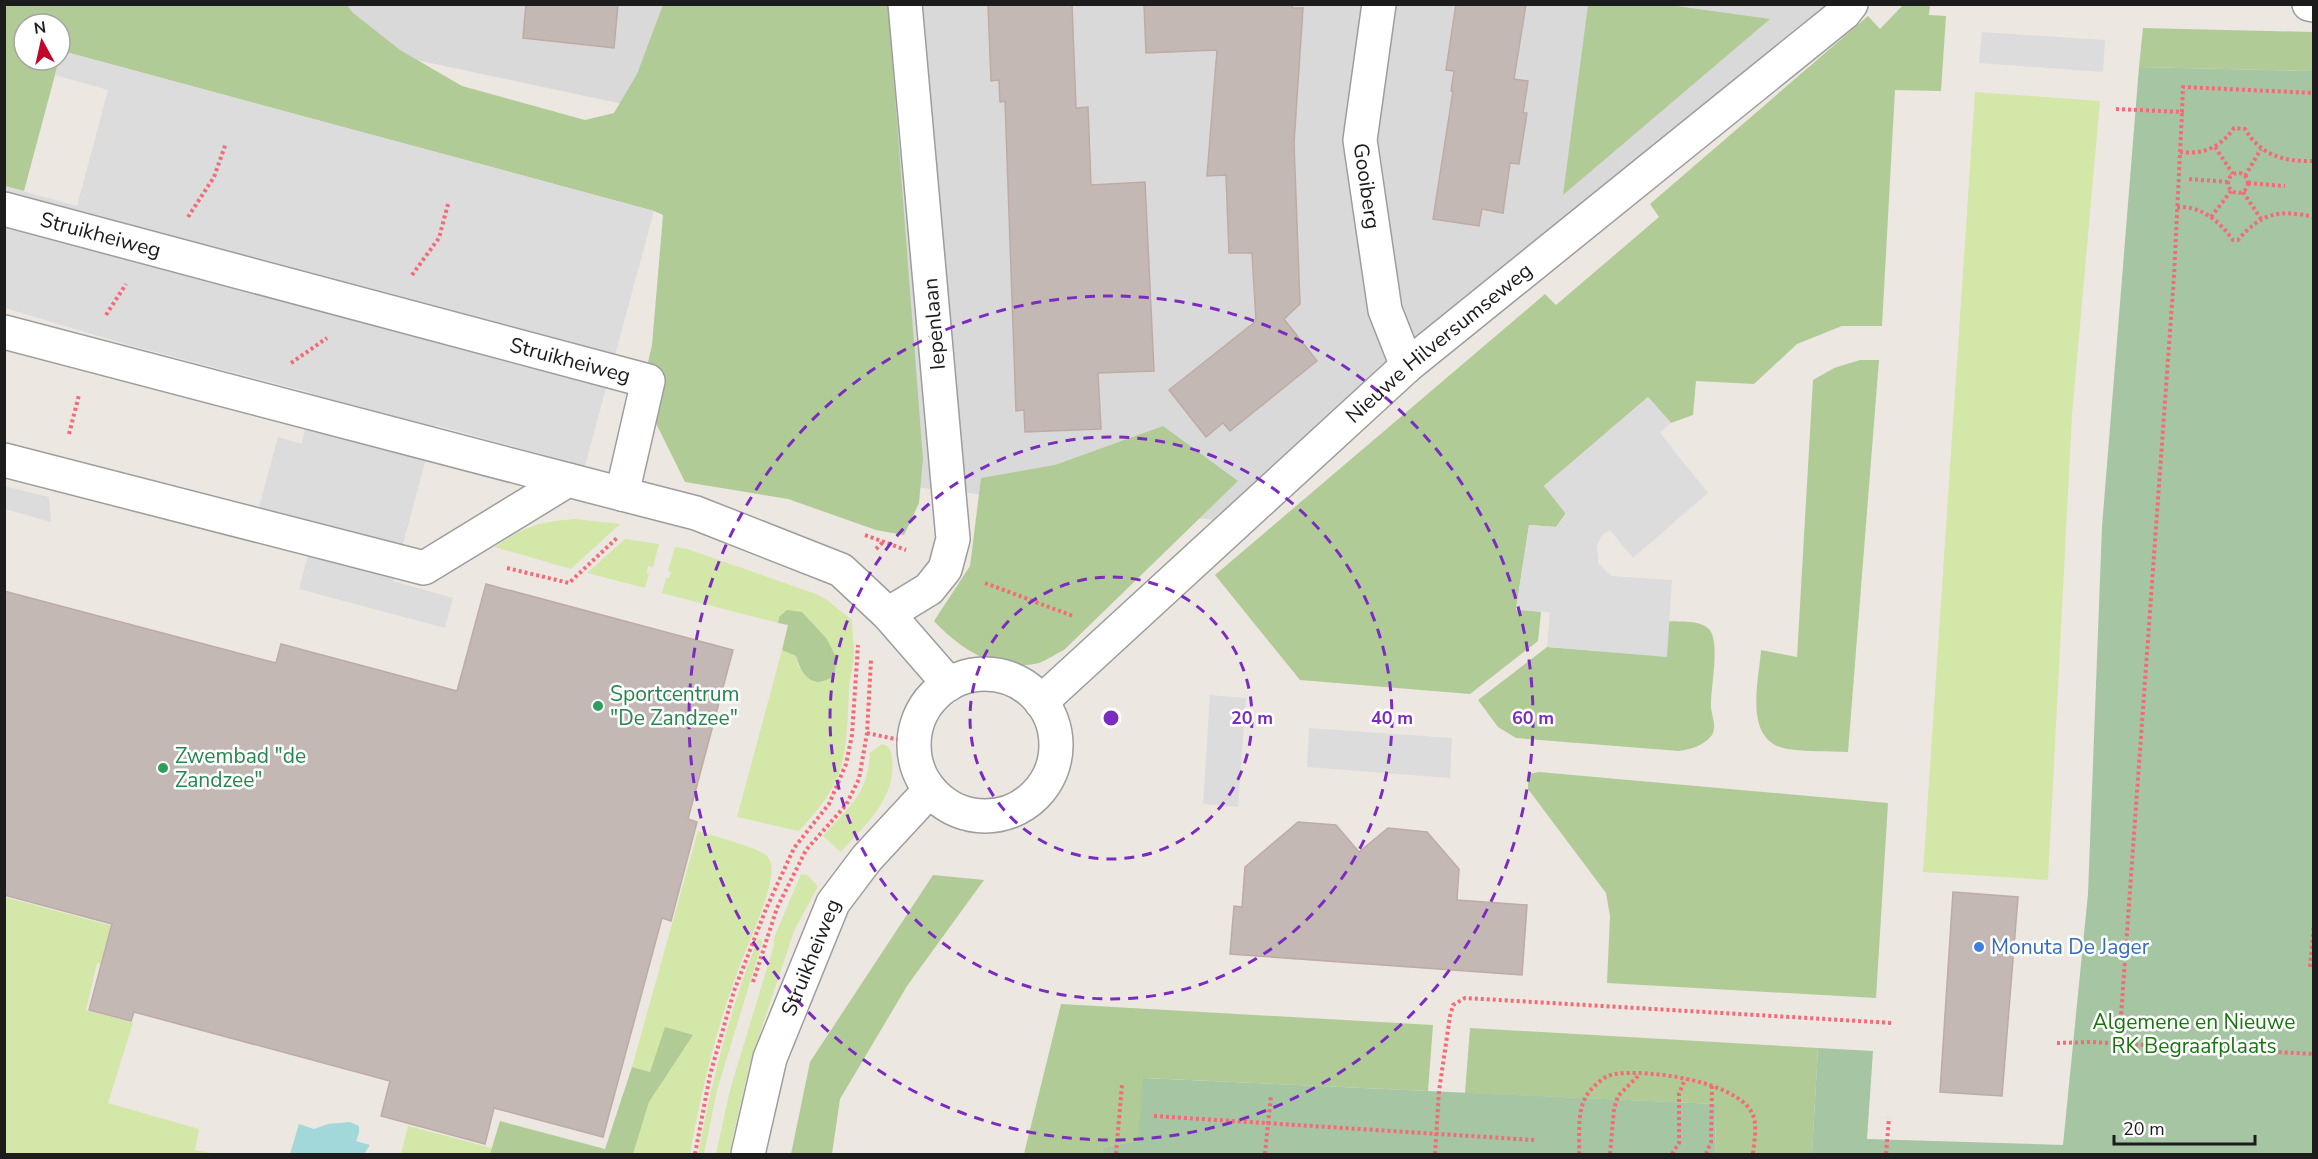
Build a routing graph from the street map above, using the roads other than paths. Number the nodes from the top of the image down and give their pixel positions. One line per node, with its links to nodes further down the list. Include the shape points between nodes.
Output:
1 (905, 4): 12 (street, Iepenlaan, via 953,539 945,569 929,589)
2 (1379, 4): 8 (street, Gooiberg, via 1360,140 1385,310)
3 (1851, 4): 8 (street, Nieuwe Hilversumseweg)
4 (2308, 4): 5 (street)
5 (2313, 5)
6 (4, 209): 11 (street, Struikheiweg, via 648,381)
7 (4, 332): 10 (street)
8 (1407, 366): 14 (street, Nieuwe Hilversumseweg)
9 (4, 460): 10 (street, via 424,568)
10 (568, 480): 11 (street)
11 (622, 494): 12 (street, via 696,513 841,570)
12 (888, 614): 13 (street)
13 (949, 684): 14 (street, via 968,676 989,674 1027,688); 15 (street, via 931,699 918,720 914,743 917,768)
14 (1041, 702): 15 (street, via 1050,716 1056,750 1046,782 1035,796 1007,813 973,816 942,802)
15 (930, 790): 16 (street, Struikheiweg, via 867,858 833,903 770,1058)
16 (748, 1155)

